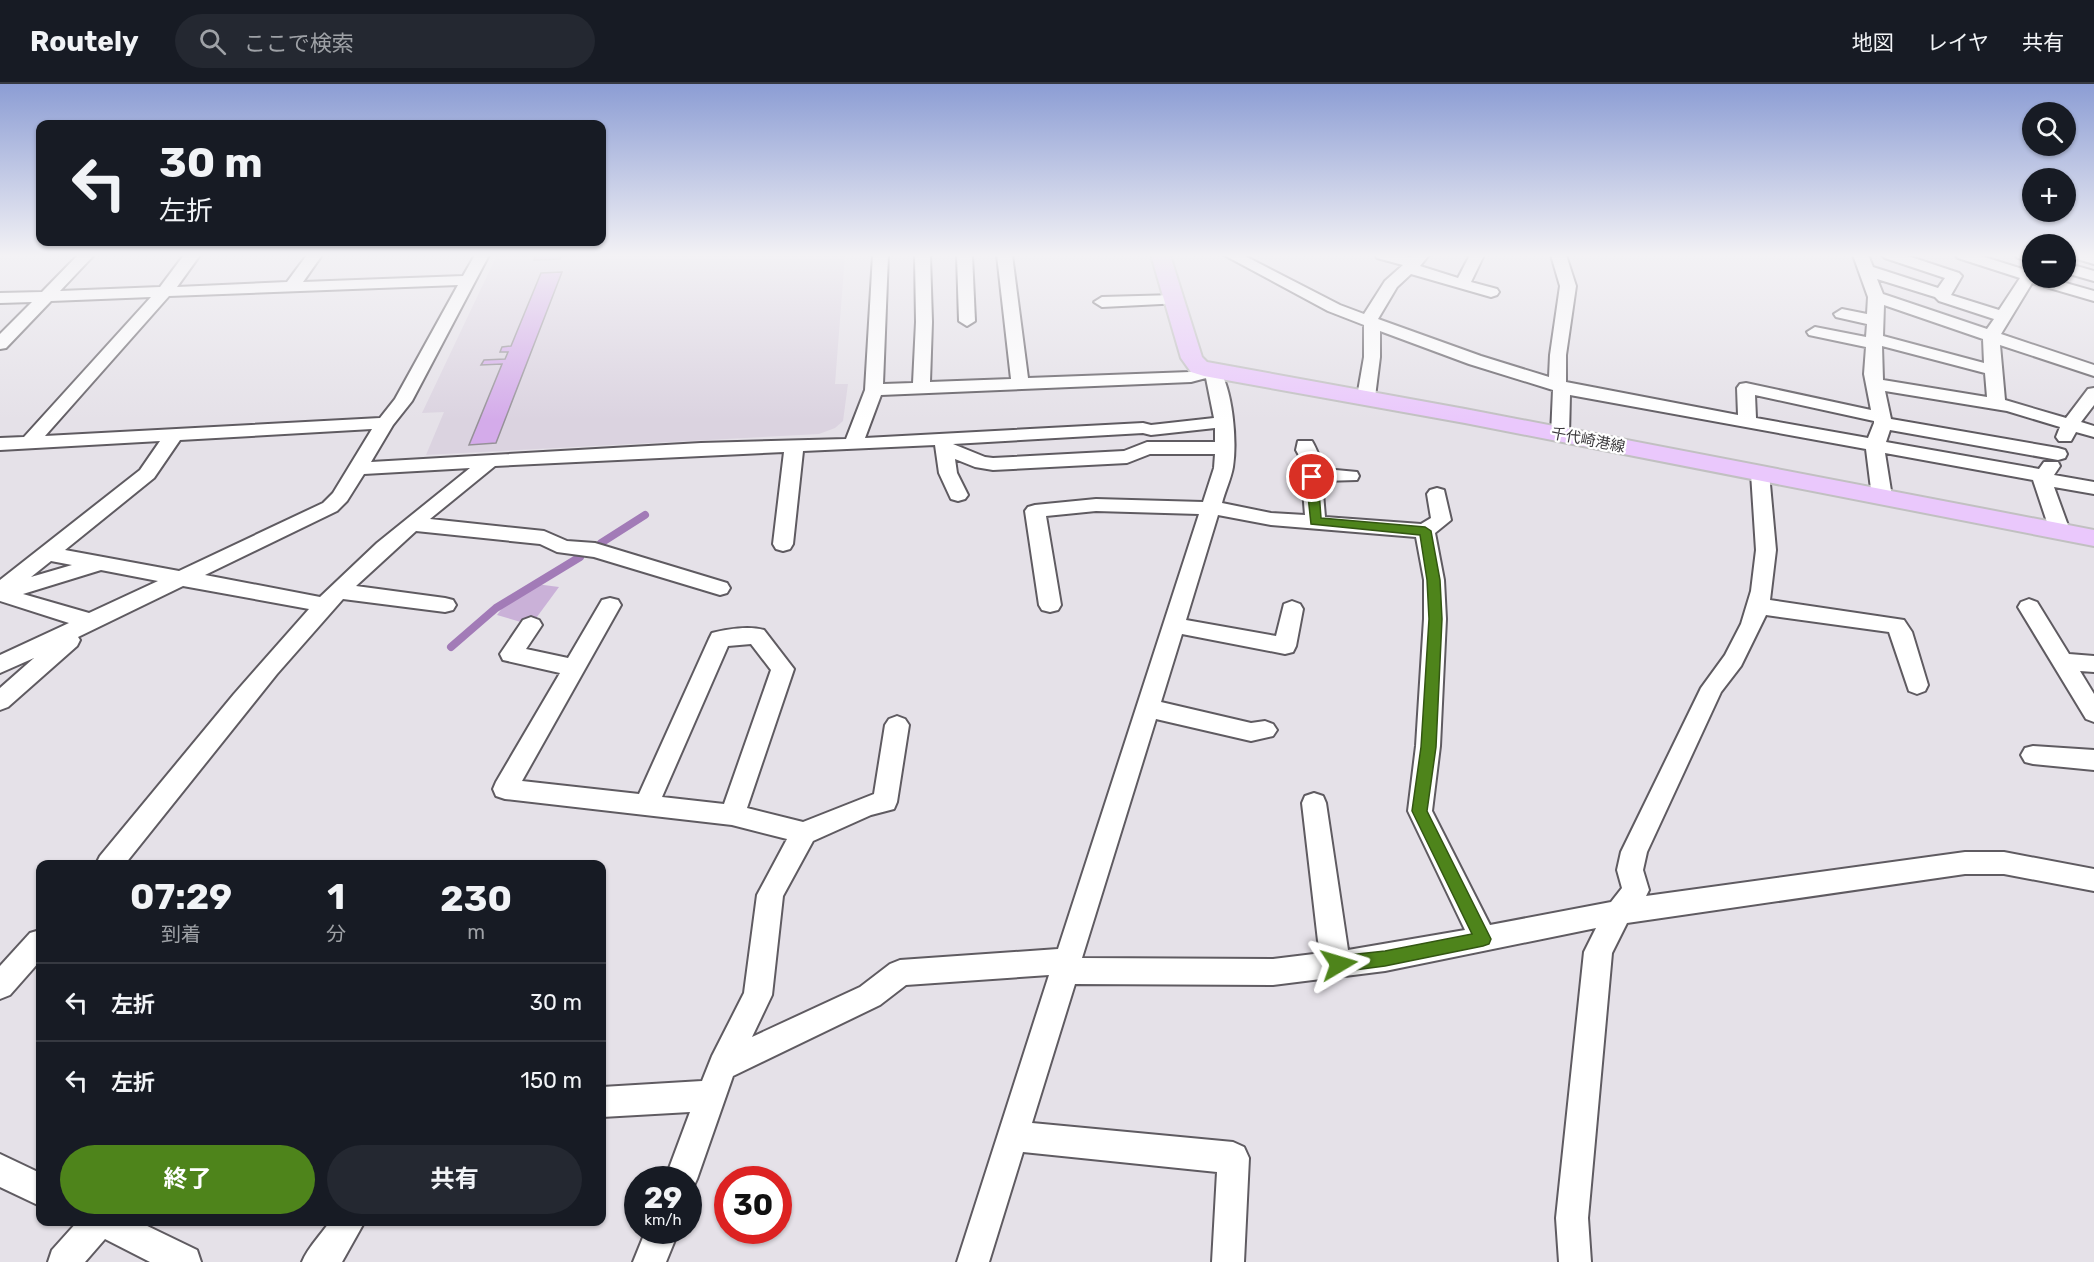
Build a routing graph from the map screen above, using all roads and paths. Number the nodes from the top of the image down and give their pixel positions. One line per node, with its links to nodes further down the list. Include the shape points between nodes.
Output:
1 (33, 310): 24 (street)
2 (148, 310): 44 (street)
3 (453, 310): 38 (street, via 403,401)
4 (877, 310): 32 (street)
5 (924, 310): 31 (street)
6 (966, 310): 18 (street)
7 (1011, 310): 29 (street)
8 (1178, 310): 26 (main road, via 1192,358 1199,367)
9 (1341, 310): 20 (street)
10 (1377, 310): 20 (street)
11 (1564, 310): 30 (street, via 1557,355)
12 (1876, 310): 19 (street)
13 (1914, 310): 22 (street)
14 (1980, 310): 17 (street)
15 (2010, 310): 17 (street)
16 (1842, 314): 19 (street)
17 (2003, 318): 22 (street)
18 (967, 321)
19 (1876, 321): 23 (street)
20 (1370, 322): 30 (street); 34 (street, via 1372,357)
21 (1815, 332): 23 (street)
22 (1991, 336): 25 (street); 27 (street)
23 (1875, 341): 25 (street); 28 (street)
24 (0, 344)
25 (1993, 370): 35 (street)
26 (1212, 371): 29 (street, via 1191,376); 34 (main road, 千代崎港線); 39 (street)
27 (2094, 371)
28 (1875, 384): 35 (street); 36 (street)
29 (1020, 385): 31 (street)
30 (1559, 386): 37 (street); 42 (street)
31 (921, 389): 32 (street)
32 (874, 390): 47 (street)
33 (2094, 393): 40 (street)
34 (1366, 397): 42 (main road, 千代崎港線)
35 (1996, 404): 40 (street)
36 (1881, 420): 37 (street, via 1746,388); 50 (street); 52 (street)
37 (1747, 421): 50 (street)
38 (385, 423): 43 (street); 54 (street)
39 (1224, 423): 45 (street); 51 (street)
40 (2071, 424): 41 (street); 52 (street)
41 (2094, 432)
42 (1560, 435): 55 (main road, 千代崎港線)
43 (173, 436): 44 (street); 71 (street, via 147,474)
44 (29, 443): 46 (street)
45 (944, 443): 47 (street); 51 (street, via 982,463 993,464 1127,457 1147,448); 62 (street, via 948,472)
46 (0, 444)
47 (853, 444): 49 (street)
48 (1305, 445): 56 (street)
49 (794, 446): 53 (street); 70 (street)
50 (1875, 446): 58 (street); 63 (street)
51 (1225, 448): 64 (street)
52 (2058, 454): 58 (street)
53 (490, 461): 54 (street); 66 (street)
54 (360, 468): 73 (street, via 330,507)
55 (1760, 472): 63 (main road, 千代崎港線); 80 (street, via 1766,550)
56 (1319, 475): 57 (street); 65 (street, via 1312,477)
57 (1350, 476)
58 (2044, 476): 59 (street); 60 (street); 68 (street)
59 (2094, 481)
60 (2094, 489)
61 (1437, 494): 67 (street, via 1441,520)
62 (958, 495)
63 (1882, 497): 68 (main road, 千代崎港線)
64 (1211, 509): 65 (street, via 1271,519); 79 (street, via 1096,505 1035,511); 85 (street)
65 (1315, 521): 67 (street)
66 (412, 524): 74 (street, via 544,538 564,547 595,550); 76 (street)
67 (1425, 531): 105 (street, via 1436,619 1420,811)
68 (2060, 531): 69 (main road, 千代崎港線)
69 (2094, 538)
70 (783, 544)
71 (46, 553): 72 (street); 75 (street)
72 (103, 563): 73 (street); 75 (street)
73 (181, 579): 76 (street); 83 (street)
74 (720, 588)
75 (1, 592): 83 (street)
76 (332, 598): 77 (street); 102 (street, via 225,720)
77 (445, 605)
78 (610, 605): 89 (street)
79 (1050, 605)
80 (1757, 606): 90 (street, via 1896,625); 104 (street, via 1733,660 1712,688 1634,852 1630,870 1636,890)
81 (2030, 607): 86 (street)
82 (1292, 609): 85 (street, via 1285,646)
83 (90, 621): 88 (street); 91 (street)
84 (531, 625): 89 (street, via 511,654)
85 (1174, 626): 92 (street)
86 (2062, 662): 87 (street); 93 (street)
87 (2094, 664)
88 (0, 665)
89 (574, 668): 99 (street, via 505,789)
90 (1917, 685)
91 (0, 701)
92 (1148, 708): 95 (street, via 1251,732); 108 (street)
93 (2094, 713)
94 (897, 725): 101 (street, via 885,802)
95 (1265, 730)
96 (2033, 755): 97 (street)
97 (2094, 760)
98 (1314, 802): 107 (street, via 1332,941)
99 (646, 805): 100 (street); 100 (street, via 720,639 756,636 783,669)
100 (732, 815): 101 (street)
101 (804, 833): 110 (street, via 770,895 758,995)
102 (112, 860)
103 (2094, 880): 104 (street, via 2004,863 1965,863)
104 (1619, 912): 105 (street); 127 (street, via 1598,952 1572,1218)
105 (1483, 939): 107 (street)
106 (36, 946): 109 (street)
107 (1339, 964): 108 (street, via 1273,972)
108 (1065, 966): 110 (street, via 900,972 870,996); 113 (street)
109 (0, 986)
110 (722, 1066): 111 (street)
111 (711, 1095): 112 (street); 114 (street)
112 (606, 1102)
113 (1012, 1136): 125 (street); 126 (street, via 1233,1158)
114 (686, 1166)
115 (0, 1170): 116 (street)
116 (36, 1188)
117 (96, 1226): 121 (street)
118 (110, 1226): 122 (street)
119 (346, 1226): 123 (street)
120 (657, 1244): 124 (street)
121 (64, 1262)
122 (185, 1262)
123 (318, 1262)
124 (649, 1262)
125 (973, 1262)
126 (1228, 1262)
127 (1575, 1262)

